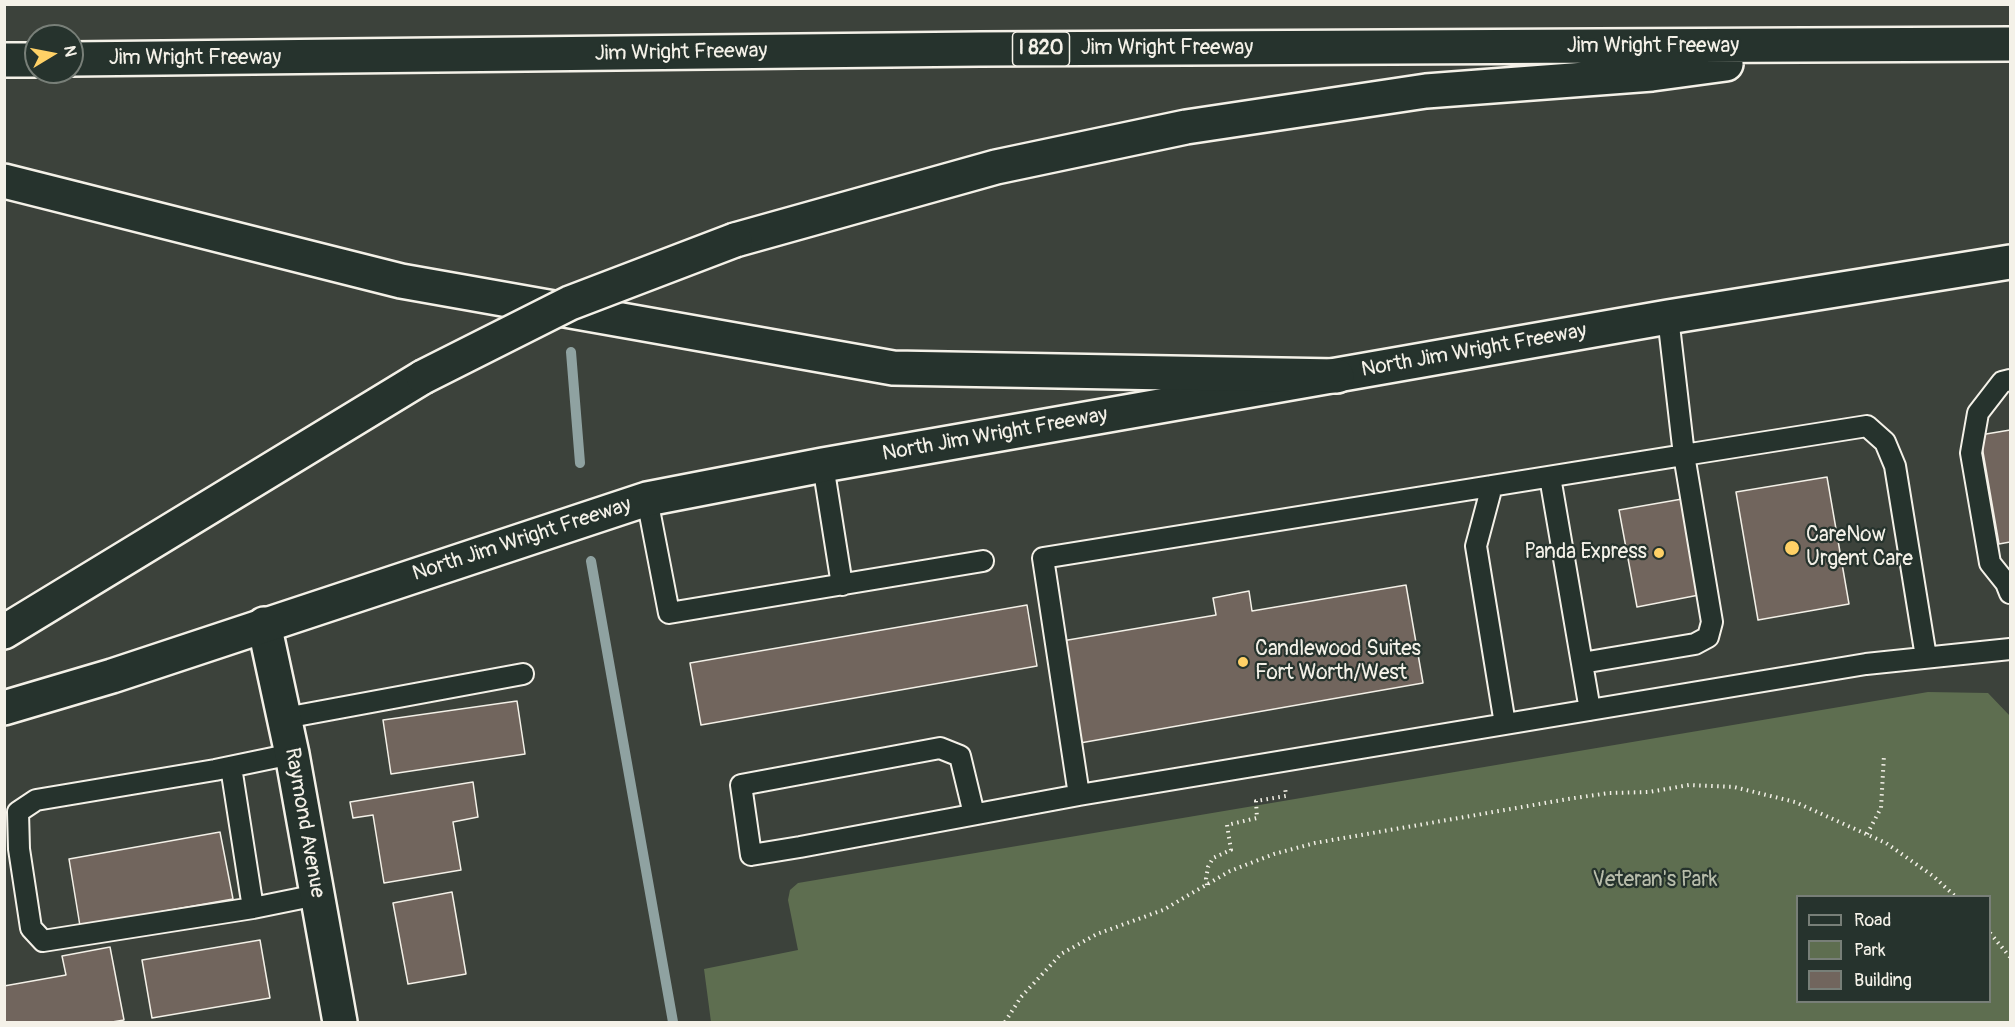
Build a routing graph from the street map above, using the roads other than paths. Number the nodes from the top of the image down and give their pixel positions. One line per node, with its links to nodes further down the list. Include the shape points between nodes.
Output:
1 (2010, 44): 2 (main road, Jim Wright Freeway / I 820)
2 (1856, 46): 5 (main road, Jim Wright Freeway / I 820); 20 (main road, bridge, via 1652,74 1426,91 1186,127 996,166 735,240 570,303 423,377)
3 (4, 60): 4 (main road)
4 (24, 60)
5 (84, 60)
6 (4, 181): 9 (main road, via 401,281 893,368)
7 (2010, 262): 8 (main road, North Jim Wright Freeway)
8 (1668, 317): 9 (main road, North Jim Wright Freeway); 11 (lane)
9 (1337, 376): 12 (main road, North Jim Wright Freeway)
10 (2010, 380): 18 (lane, via 2002,382 1978,413 1971,453 1990,563)
11 (1684, 455): 13 (lane); 22 (lane, via 1867,426 1885,442 1895,466); 23 (lane, via 1712,622 1707,637 1695,644)
12 (823, 465): 15 (main road, North Jim Wright Freeway); 17 (lane)
13 (1550, 477): 14 (lane); 23 (lane)
14 (1492, 486): 28 (lane, via 1476,546); 31 (lane, via 1043,558)
15 (647, 500): 17 (lane, via 669,613); 19 (main road, North Jim Wright Freeway)
16 (983, 561): 17 (lane)
17 (842, 585)
18 (2010, 593)
19 (264, 624): 25 (main road, North Jim Wright Freeway); 27 (main road, Raymond Avenue)
20 (4, 632)
21 (2010, 649): 22 (lane)
22 (1926, 657): 26 (lane)
23 (1582, 663): 26 (lane)
24 (523, 674): 27 (lane)
25 (4, 708)
26 (1590, 710): 28 (lane)
27 (285, 718): 29 (main road, Raymond Avenue)
28 (1505, 724): 31 (lane)
29 (291, 754): 30 (lane); 33 (main road, Raymond Avenue)
30 (231, 767): 34 (lane); 34 (lane, via 36,800 18,812 19,849 31,928 43,942)
31 (1079, 795): 32 (lane)
32 (974, 814): 32 (lane, via 751,855 741,785 940,748 960,756)
33 (317, 895): 34 (lane); 35 (main road, Raymond Avenue)
34 (253, 908)
35 (340, 1023)

